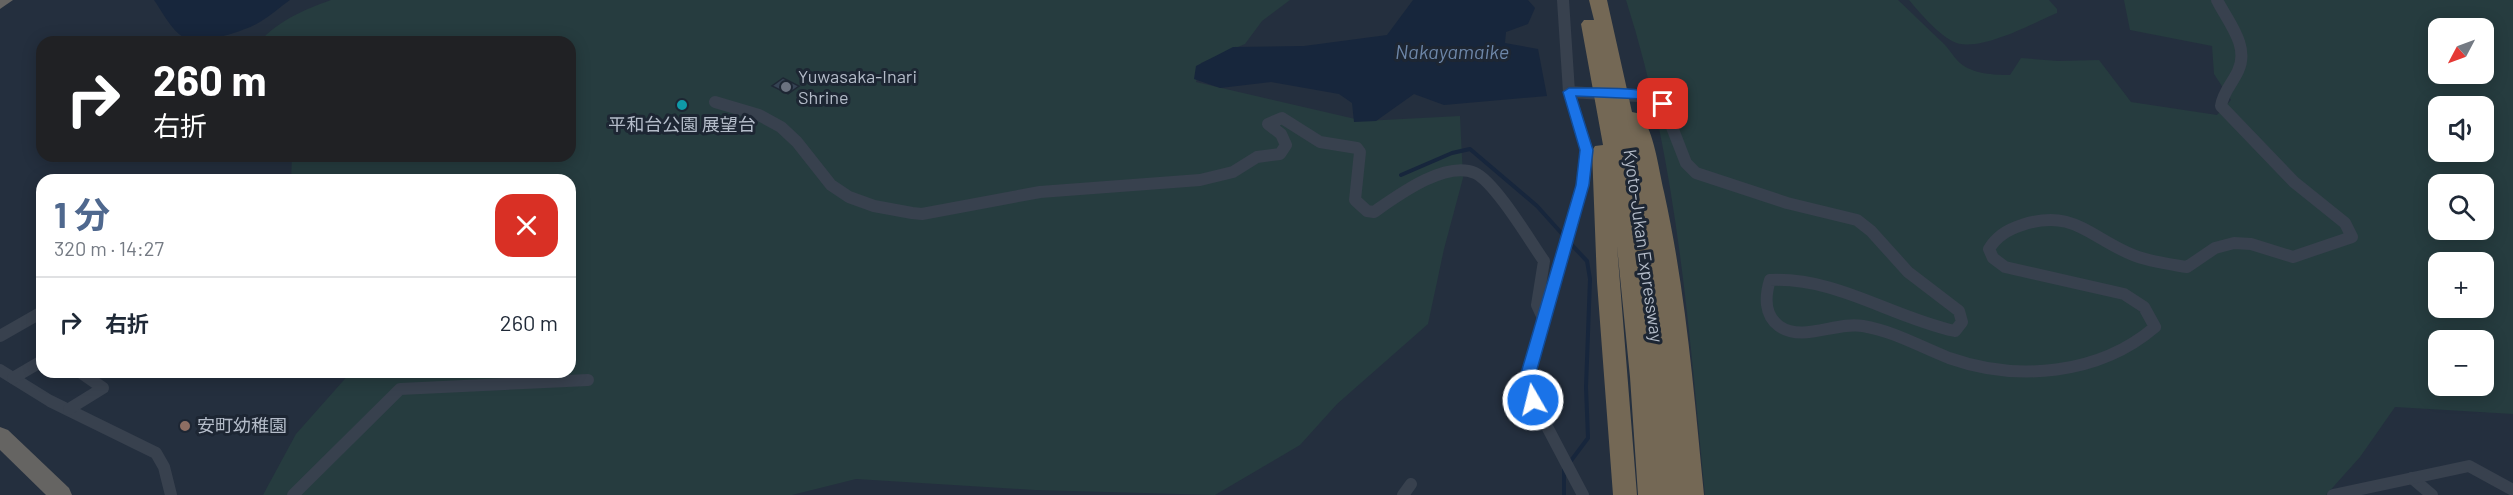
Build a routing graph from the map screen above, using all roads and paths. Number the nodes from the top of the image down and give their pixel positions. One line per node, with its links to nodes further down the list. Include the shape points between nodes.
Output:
1 (5, 0): 5 (highway)
2 (1563, 0): 7 (street)
3 (2217, 0): 7 (street, via 2243,52 2242,63 2222,96 2221,106 2294,182 2345,223 2352,237 2293,257 2234,243 2216,248 2187,267 2127,253 2071,220 2037,219 2014,228 1992,242 1989,249 2005,267 2124,294 2153,316 2156,327 2145,339 2097,361 2051,370 2021,372 1964,363 1863,326 1803,333 1782,328 1770,315 1765,295 1770,280 1786,278 1823,283 1930,327 1955,330 1962,322 1959,311 1908,272 1857,220 1787,203 1696,173 1686,163 1663,104 1656,97)
4 (1589, 1): 6 (highway, Kyoto-Jukan Expressway); 18 (highway, Kyoto-Jukan Expressway); 26 (highway)
5 (0, 4)
6 (1616, 79): 18 (highway, Kyoto-Jukan Expressway, via 1642,225); 29 (highway, via 1641,133 1663,236)
7 (1572, 92): 10 (street, via 1587,150 1582,185)
8 (715, 102): 10 (street, via 772,120 838,191 904,214 1040,192 1222,176 1257,158 1280,154 1286,146 1284,139 1268,124 1292,121 1319,142 1357,148 1360,152 1355,200 1367,211 1374,212 1410,187 1431,178 1464,171 1483,177 1544,261 1537,304)
9 (36, 315): 11 (street)
10 (1543, 318): 25 (street, via 1528,373 1533,400)
11 (0, 336)
12 (36, 365): 14 (street)
13 (0, 369): 14 (street)
14 (13, 378): 17 (street)
15 (89, 378): 17 (street, via 103,388)
16 (588, 380): 24 (street, via 400,390)
17 (69, 410): 23 (street, via 156,453)
18 (1656, 433): 27 (highway, Kyoto-Jukan Expressway); 28 (highway, Kyoto-Jukan Expressway)
19 (0, 436): 22 (highway)
20 (2412, 478): 21 (street, via 2469,466); 30 (street); 31 (street)
21 (2513, 489)
22 (61, 495)
23 (171, 495)
24 (293, 495)
25 (1583, 495)
26 (1625, 495)
27 (1650, 495)
28 (1670, 495)
29 (1692, 495)
30 (2333, 495)
31 (2432, 495)

